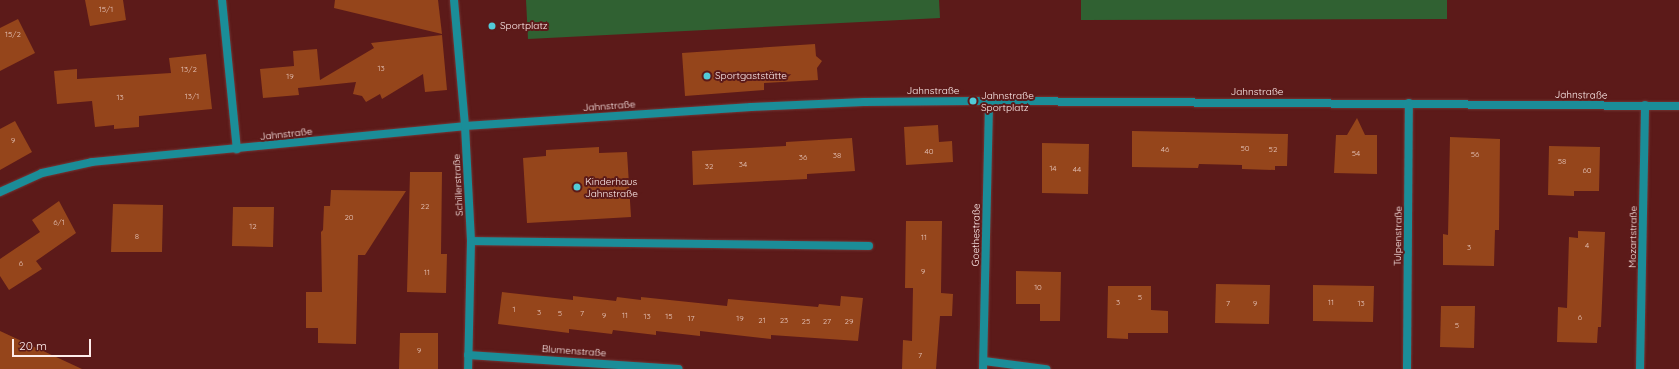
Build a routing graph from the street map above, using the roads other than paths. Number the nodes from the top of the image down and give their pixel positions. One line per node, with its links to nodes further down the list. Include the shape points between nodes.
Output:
1 (222, 0): 8 (street)
2 (454, 0): 7 (street, Schillerstraße)
3 (989, 101): 4 (street, Jahnstraße); 7 (street, Jahnstraße, via 864,102 751,107); 13 (street, Goethestraße)
4 (1409, 103): 5 (street, Jahnstraße); 17 (street, Tulpenstraße)
5 (1645, 105): 6 (street, Jahnstraße); 18 (street, Mozartstraße)
6 (1679, 106)
7 (465, 126): 8 (street, Jahnstraße); 10 (street, Schillerstraße)
8 (237, 149): 9 (street, Jahnstraße, via 92,162 42,173)
9 (0, 192)
10 (471, 241): 11 (street); 12 (street, Schillerstraße)
11 (869, 246)
12 (468, 355): 14 (street, Schillerstraße); 15 (street, Blumenstraße)
13 (983, 365): 16 (street)
14 (468, 369)
15 (679, 369)
16 (1046, 369)
17 (1407, 369)
18 (1640, 369)

